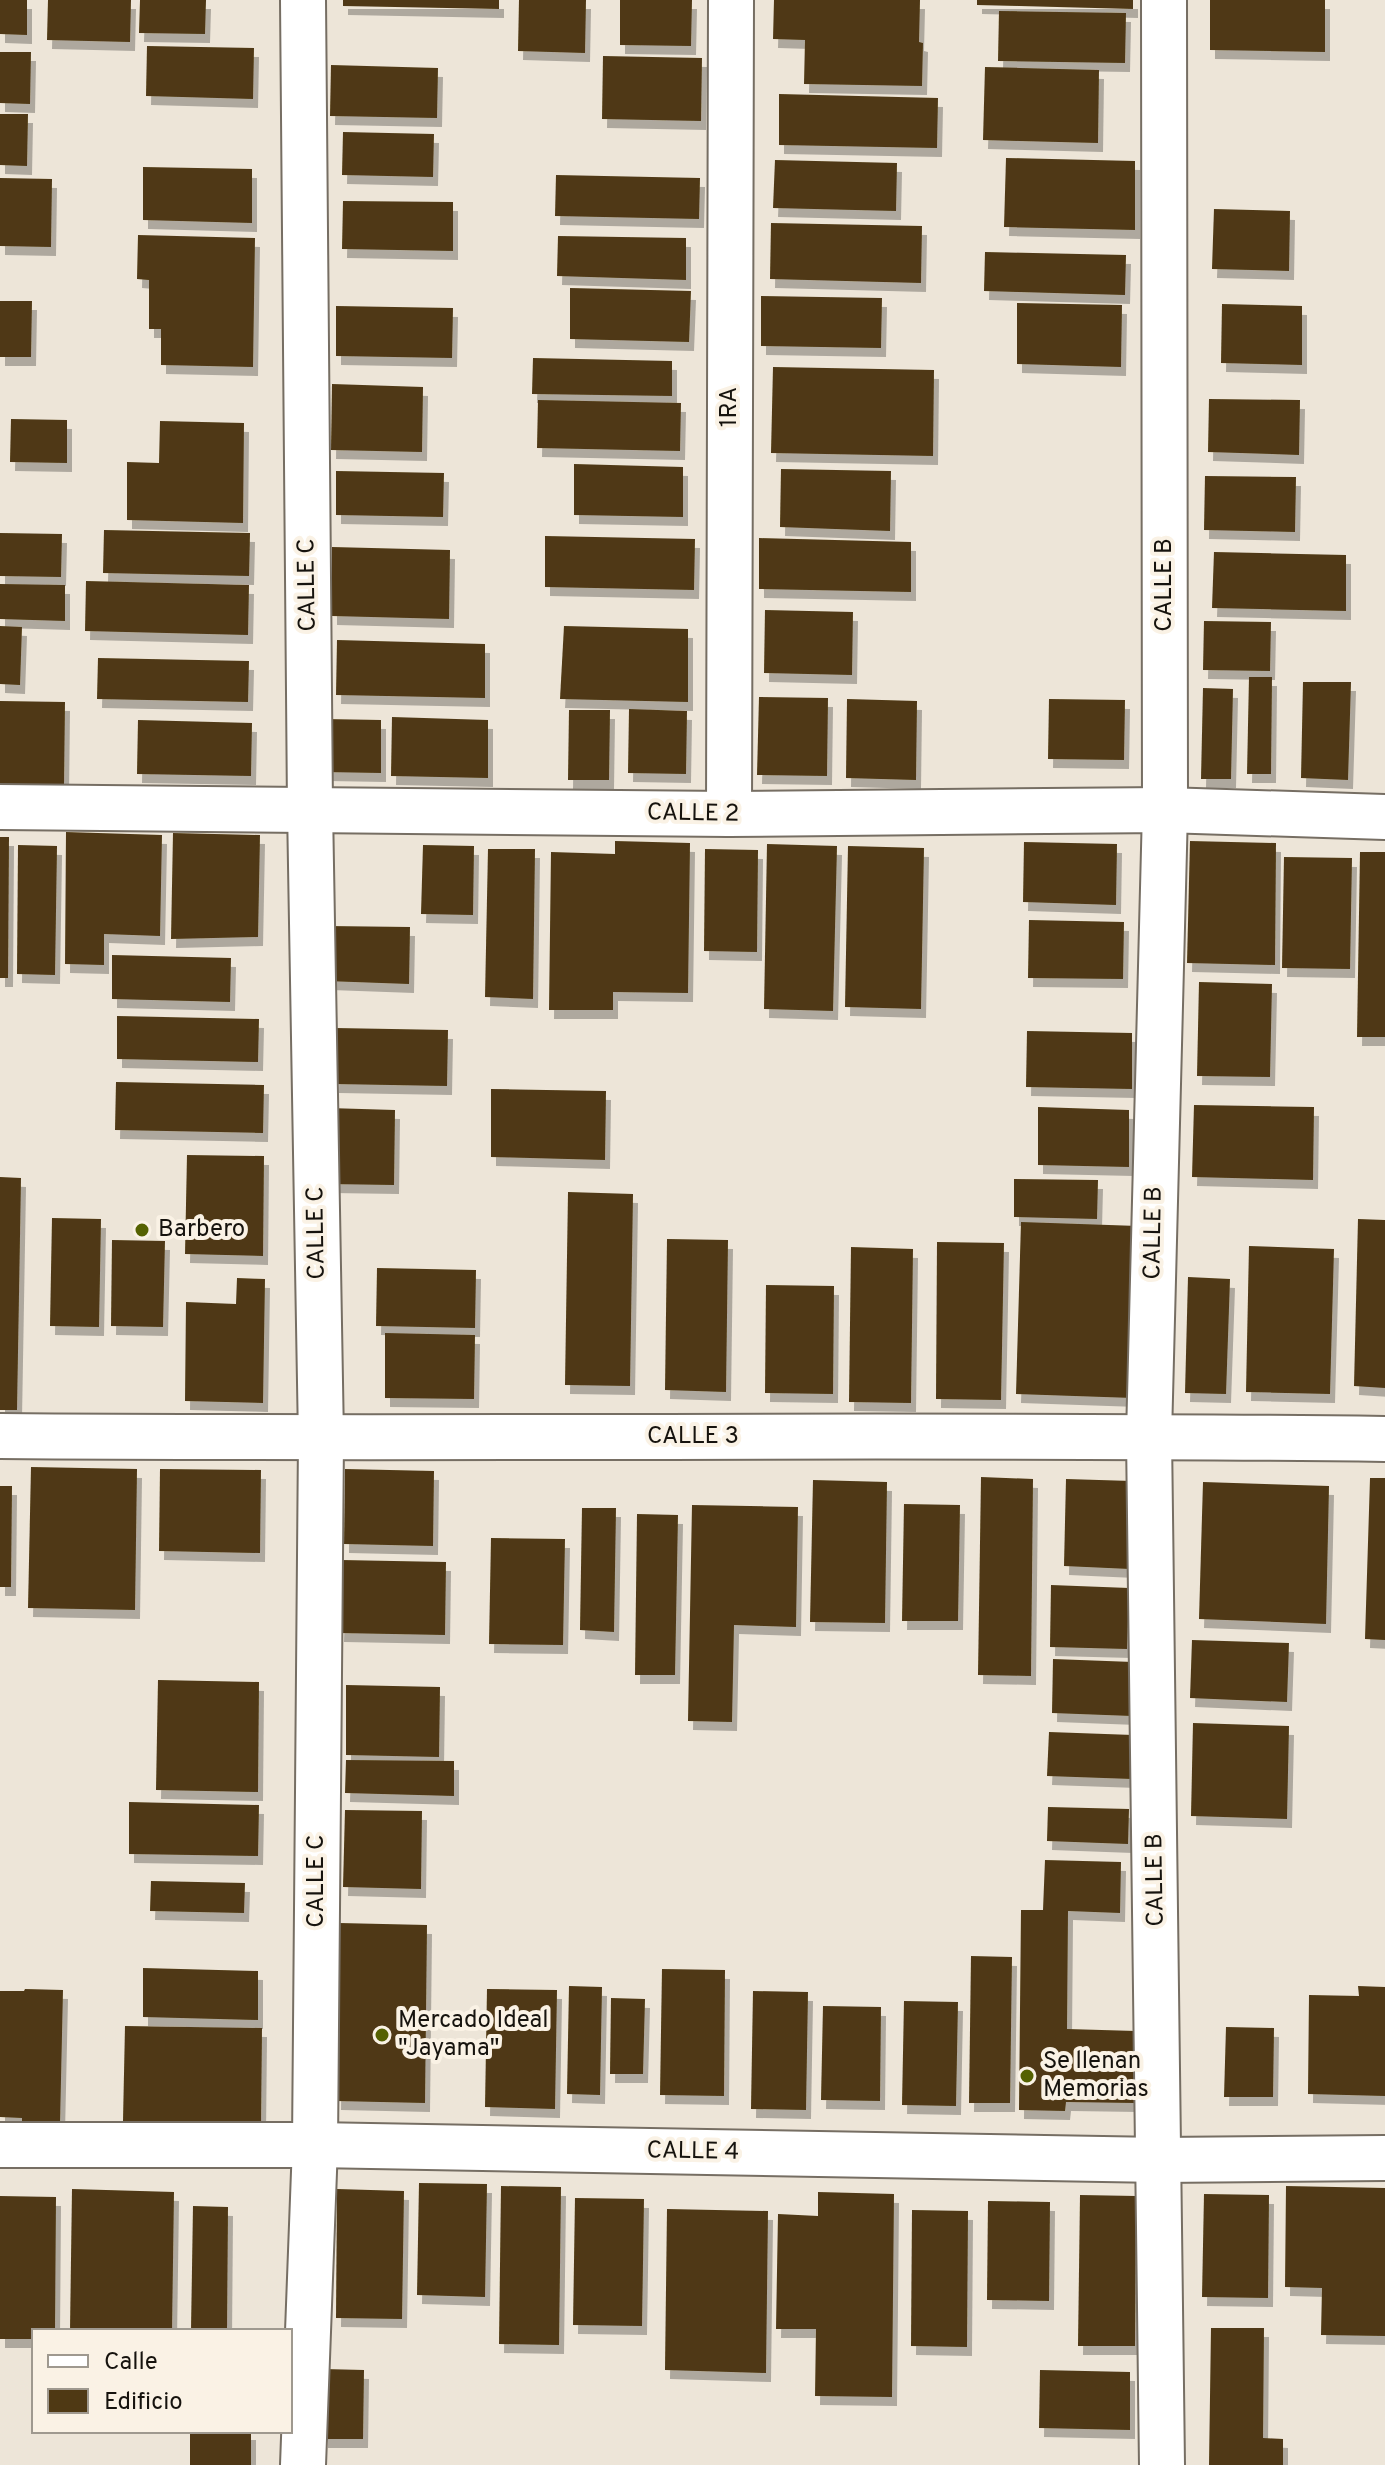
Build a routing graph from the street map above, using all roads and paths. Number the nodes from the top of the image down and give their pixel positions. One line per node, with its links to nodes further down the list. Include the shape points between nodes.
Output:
1 (303, 0): 5 (street, CALLE C)
2 (731, 0): 7 (street, 1RA)
3 (1164, 0): 6 (street, CALLE B)
4 (0, 807): 5 (street, CALLE 2)
5 (310, 808): 7 (street, CALLE 2); 11 (street, CALLE C)
6 (1165, 810): 7 (street, CALLE 2); 8 (street, CALLE 2); 10 (street, CALLE B)
7 (729, 814)
8 (1385, 817)
9 (0, 1436): 11 (street, CALLE 3)
10 (1149, 1436): 11 (street, CALLE 3); 12 (street, CALLE 3); 16 (street, CALLE B)
11 (321, 1439): 14 (street, CALLE C)
12 (1385, 1439)
13 (0, 2145): 14 (street, CALLE 4)
14 (315, 2145): 16 (street, CALLE 4); 17 (street, CALLE C)
15 (1385, 2158): 16 (street, CALLE 4)
16 (1160, 2160): 18 (street, CALLE B)
17 (303, 2465)
18 (1162, 2465)

